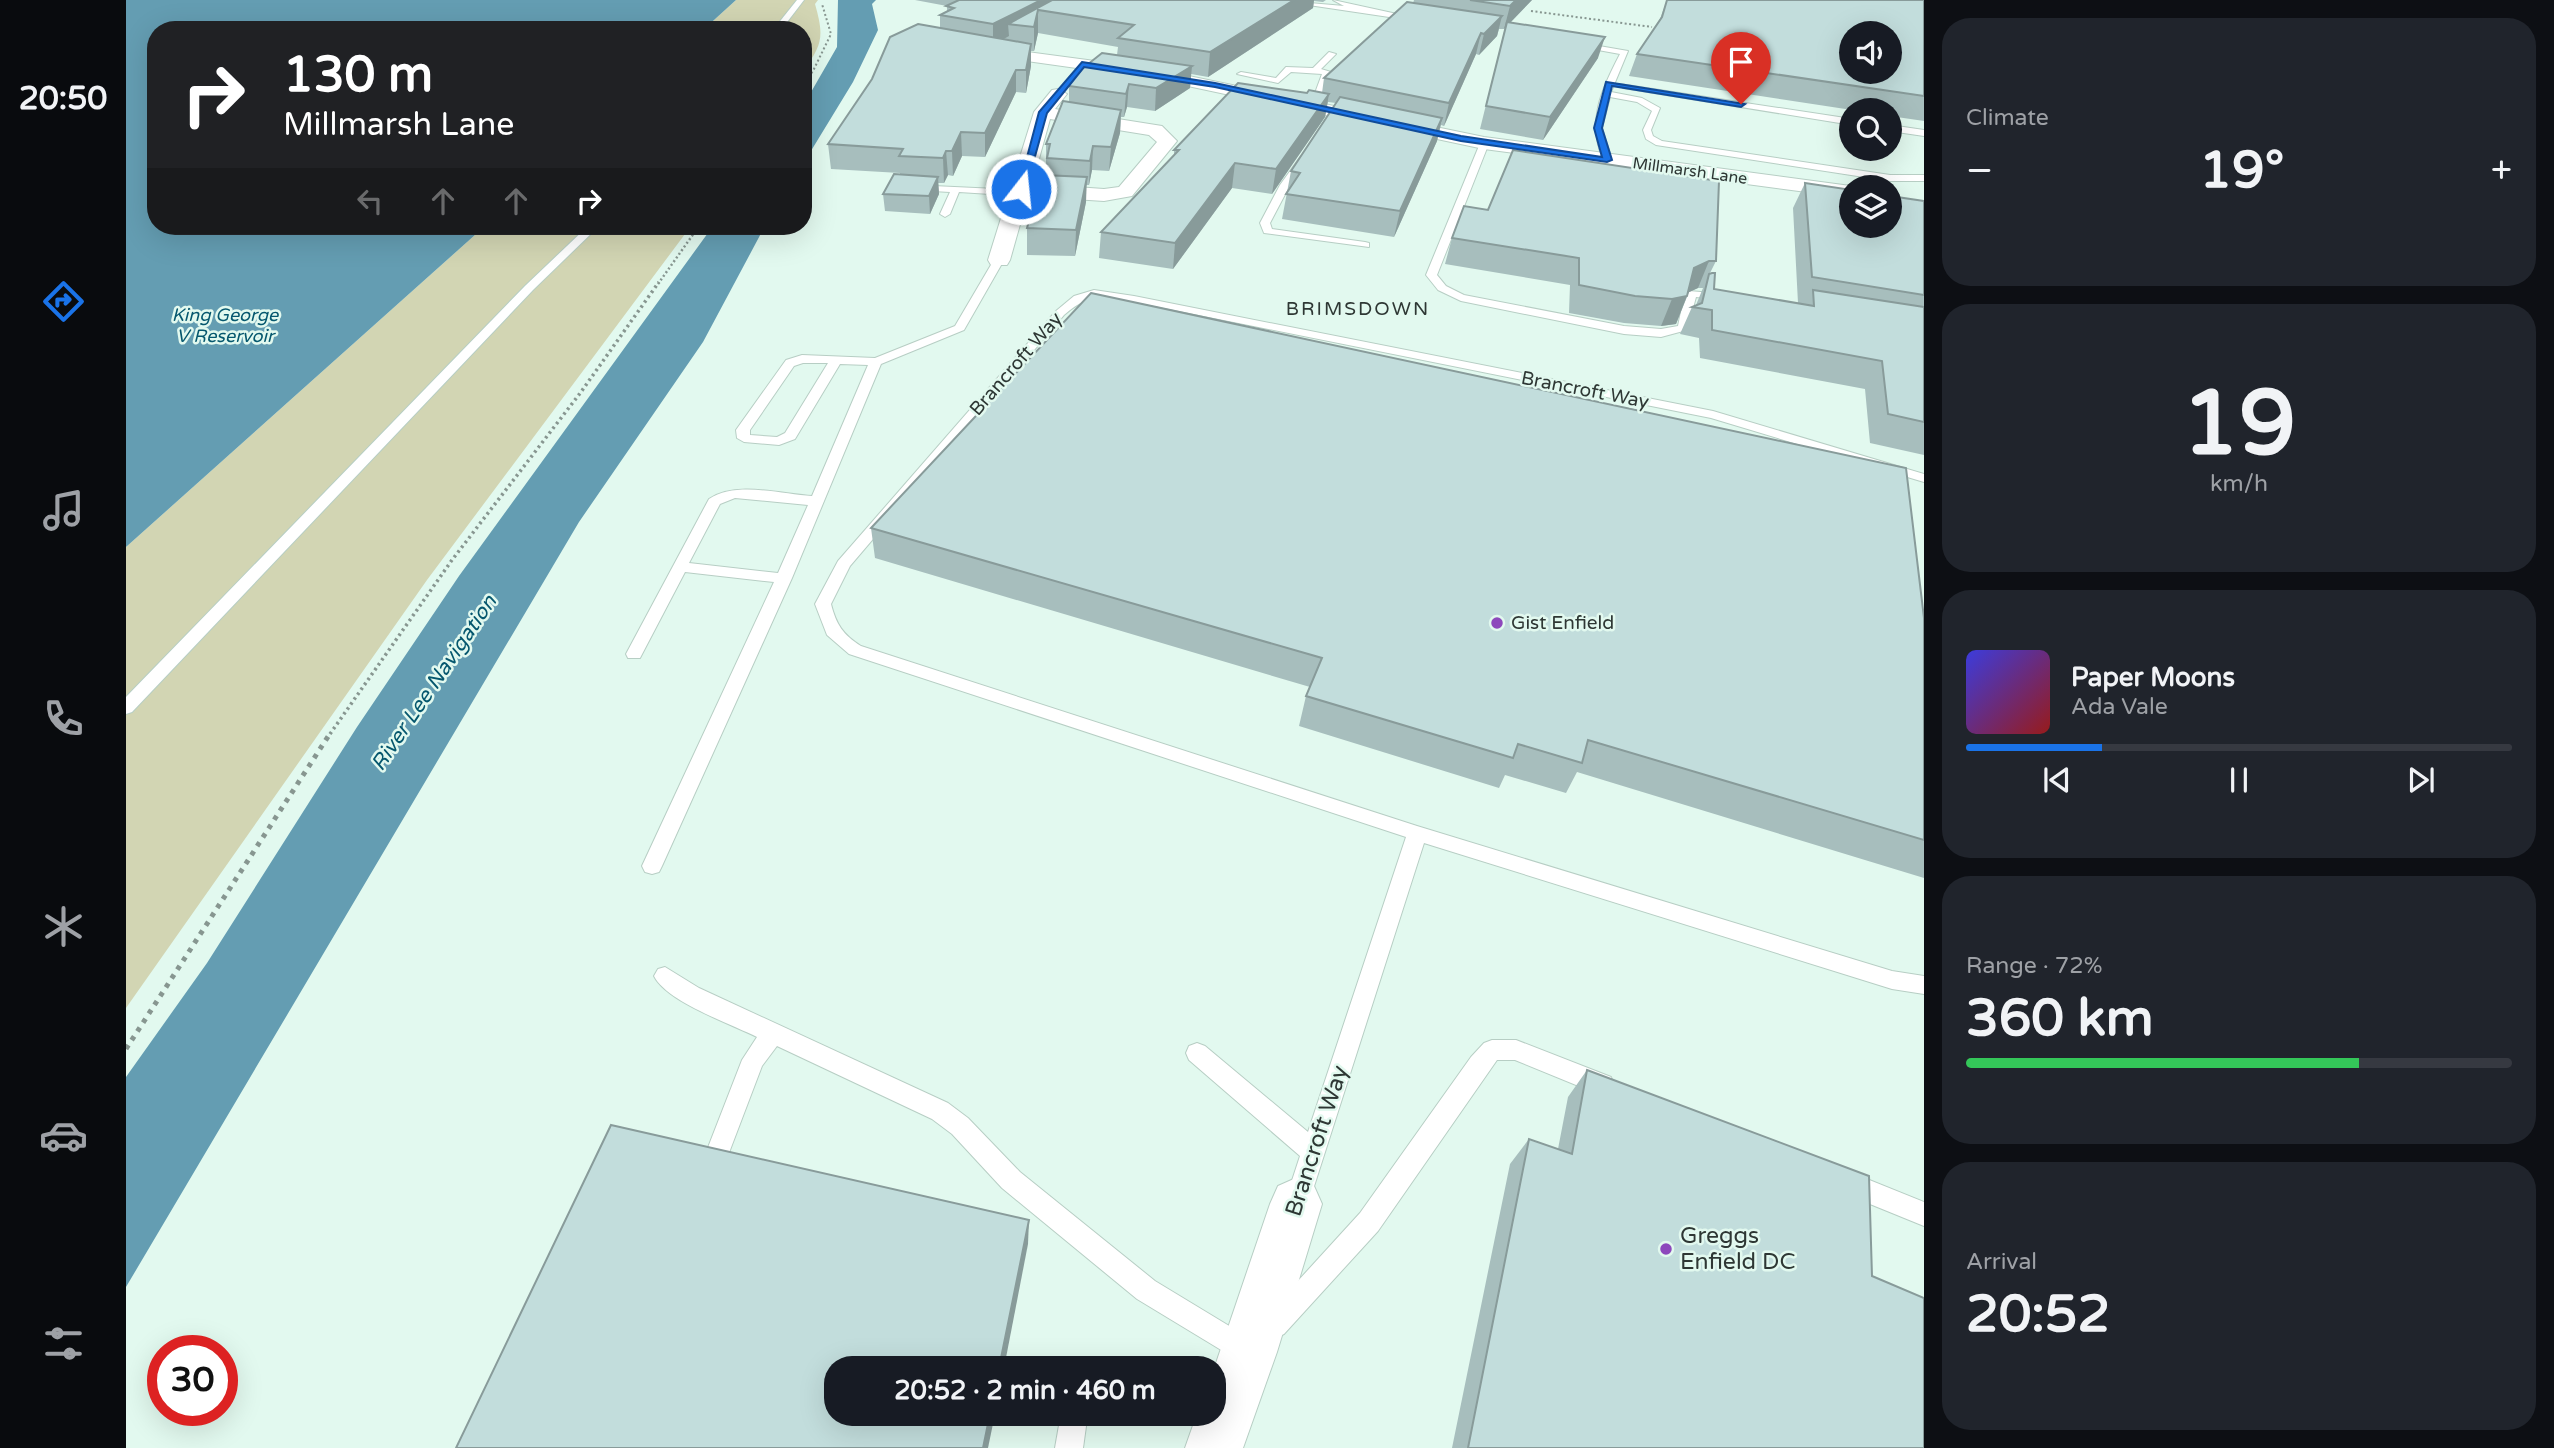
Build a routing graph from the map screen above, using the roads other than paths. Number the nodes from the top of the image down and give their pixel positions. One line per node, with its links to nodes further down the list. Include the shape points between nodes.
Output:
1 (801, 0): 6 (lane)
2 (1278, 0): 4 (lane)
3 (1336, 0): 4 (lane)
4 (1355, 9): 5 (lane)
5 (1419, 20)
6 (785, 21)
7 (1567, 42): 13 (lane, via 1625,53)
8 (965, 47): 10 (street, Millmarsh Lane, via 997,47)
9 (1332, 54): 11 (lane)
10 (1082, 64): 14 (street, Millmarsh Lane); 15 (street)
11 (1316, 70): 12 (lane, via 1289,69 1278,81); 14 (lane, via 1327,72 1319,94)
12 (1241, 74)
13 (1608, 89): 16 (lane); 21 (lane, via 1598,128); 22 (lane, via 1657,110 1647,131 1659,143 1890,178)
14 (1304, 104): 19 (street, Millmarsh Lane, via 1332,115)
15 (1043, 112): 26 (street); 26 (street, via 1155,130 1168,141 1125,192)
16 (1839, 120)
17 (1902, 130): 18 (lane)
18 (1924, 133)
19 (1484, 143): 21 (street, Millmarsh Lane); 31 (lane, via 1431,275 1442,288 1461,298 1661,333 1684,328 1693,293)
20 (1307, 152): 29 (lane, via 1265,223 1268,231)
21 (1607, 160): 25 (street, Millmarsh Lane)
22 (1924, 178)
23 (909, 187): 24 (lane)
24 (956, 189): 26 (lane); 27 (lane)
25 (1839, 190)
26 (1021, 191): 30 (street)
27 (945, 214)
28 (585, 235): 39 (lane)
29 (1365, 245)
30 (999, 260): 33 (lane, via 960,327)
31 (1734, 299)
32 (836, 360): 32 (lane, via 790,436 779,441 744,438 743,430 790,363); 33 (lane)
33 (876, 362): 35 (lane)
34 (1924, 478): 40 (lane, Brancroft Way, via 1713,415 1098,293 1075,298 1060,313 843,564 823,604 836,637 855,650)
35 (817, 501): 36 (lane, via 723,496 714,502); 37 (lane)
36 (680, 567): 37 (lane); 38 (lane)
37 (784, 578): 41 (lane)
38 (634, 654)
39 (126, 708)
40 (1417, 833): 43 (lane, Brancroft Way, via 1892,980); 48 (lane, Brancroft Way)
41 (652, 866)
42 (665, 976): 44 (lane, via 691,995)
43 (1924, 985)
44 (773, 1033): 47 (lane, via 753,1060); 52 (lane, via 940,1111 1011,1180 1146,1290)
45 (1197, 1052): 48 (lane)
46 (1630, 1096): 52 (lane, via 1516,1050 1492,1050 1369,1222)
47 (719, 1150)
48 (1313, 1152): 50 (lane, Brancroft Way)
49 (1822, 1173): 51 (lane)
50 (1296, 1204): 52 (street, Brancroft Way)
51 (1924, 1214)
52 (1250, 1352): 55 (street, Brancroft Way)
53 (1072, 1426): 54 (lane)
54 (1069, 1448)
55 (1214, 1448)

